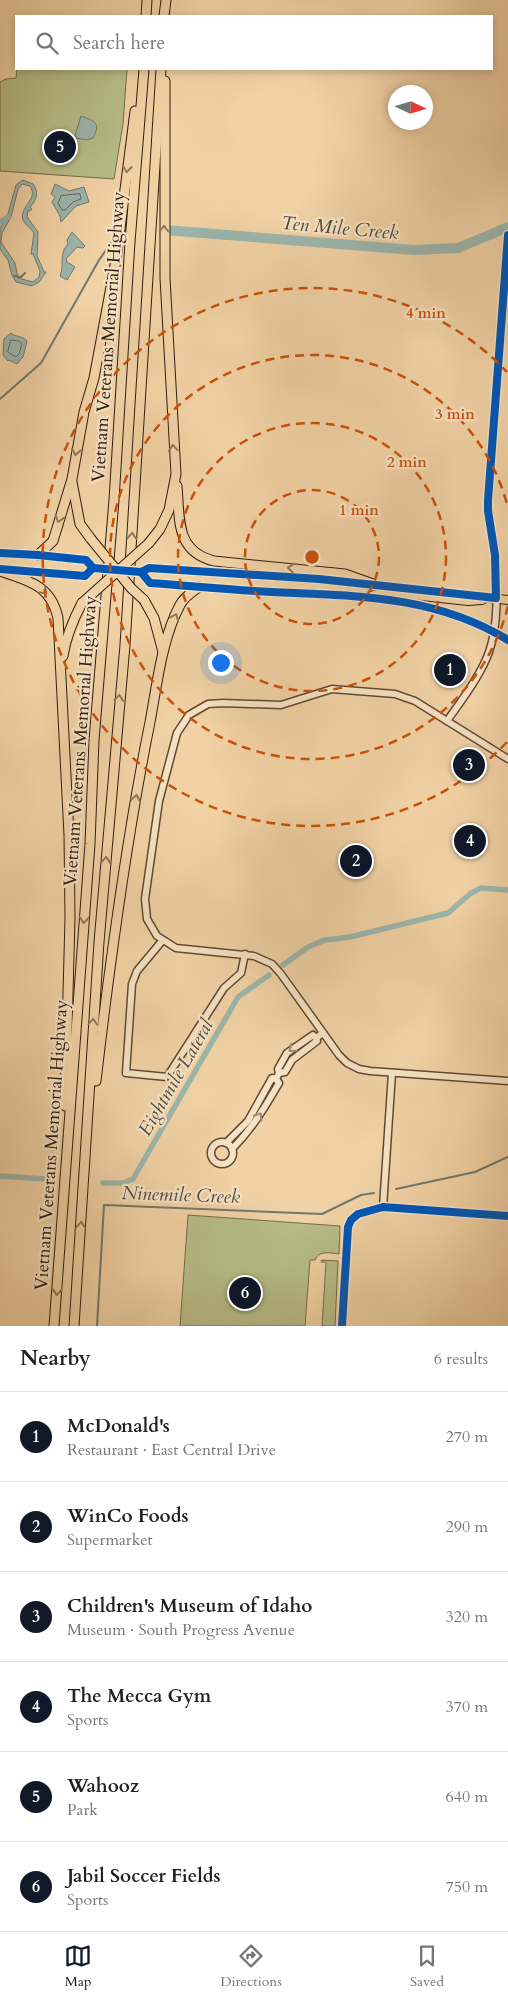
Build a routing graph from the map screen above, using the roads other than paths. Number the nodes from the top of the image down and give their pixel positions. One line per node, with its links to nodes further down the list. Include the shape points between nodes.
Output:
1 (147, 0): 3 (highway)
2 (166, 0): 4 (highway)
3 (146, 15)
4 (164, 15)
5 (138, 70): 11 (highway, one-way to 11, via 116,260)
6 (144, 70): 37 (highway, Vietnam Veterans Memorial Highway, one-way to 37)
7 (162, 70): 10 (highway, one-way to 7, via 165,278 165,85)
8 (162, 70): 38 (highway, Vietnam Veterans Memorial Highway, one-way to 8, via 99,942 125,645)
9 (508, 235): 21 (street, via 488,500 495,555)
10 (176, 474): 16 (highway, bridge, via 169,510 160,529 136,556); 18 (highway, one-way to 10, via 345,574 214,561 195,554 181,530)
11 (72, 479): 13 (highway, one-way to 13, via 53,541); 16 (highway, bridge, via 80,524)
12 (0, 553): 13 (main road)
13 (38, 555): 14 (main road, via 86,560)
14 (93, 568): 15 (main road, via 85,576); 16 (main road, bridge)
15 (0, 570): 26 (highway, one-way to 26, via 40,587 55,604)
16 (117, 570): 17 (main road, bridge); 25 (highway, bridge, via 144,600 154,618); 26 (highway, bridge, via 82,603 73,620 65,643)
17 (141, 572): 18 (main road, via 149,568); 19 (main road, via 150,582)
18 (373, 584): 21 (main road)
19 (199, 587): 20 (main road); 25 (highway, one-way to 19, via 181,603)
20 (367, 597): 21 (main road, via 385,592 468,601); 23 (main road, via 412,602 450,612)
21 (496, 598): 22 (main road); 23 (street)
22 (508, 600)
23 (494, 632): 24 (main road); 27 (street, via 484,664)
24 (508, 640)
25 (163, 655): 38 (highway, one-way to 25, via 110,957)
26 (60, 679): 37 (highway, via 67,776 70,918)
27 (447, 721): 28 (street); 29 (street, via 406,697 347,689 326,690 281,705 216,703 195,710 180,727 156,820 145,899 147,919)
28 (508, 759)
29 (162, 941): 30 (street, via 185,950); 30 (street, via 137,971 132,984 126,1073 167,1077 224,988 241,973)
30 (245, 954): 31 (street, via 264,959 276,968)
31 (323, 1034): 32 (street, via 339,1055 359,1069); 33 (street)
32 (392, 1073): 34 (street); 39 (street)
33 (278, 1076): 35 (street, via 272,1078 244,1126); 36 (street, one-way to 33, via 256,1122 279,1083)
34 (508, 1081)
35 (226, 1142): 36 (street); 36 (street, via 217,1142 212,1147 214,1160 220,1164 227,1162 232,1156)
36 (232, 1149)
37 (65, 1174): 41 (highway, Vietnam Veterans Memorial Highway, one-way to 41)
38 (84, 1176): 42 (highway, Vietnam Veterans Memorial Highway, one-way to 38)
39 (383, 1207): 40 (street); 43 (street, via 358,1214 349,1223)
40 (508, 1216)
41 (54, 1326)
42 (74, 1326)
43 (342, 1326)

